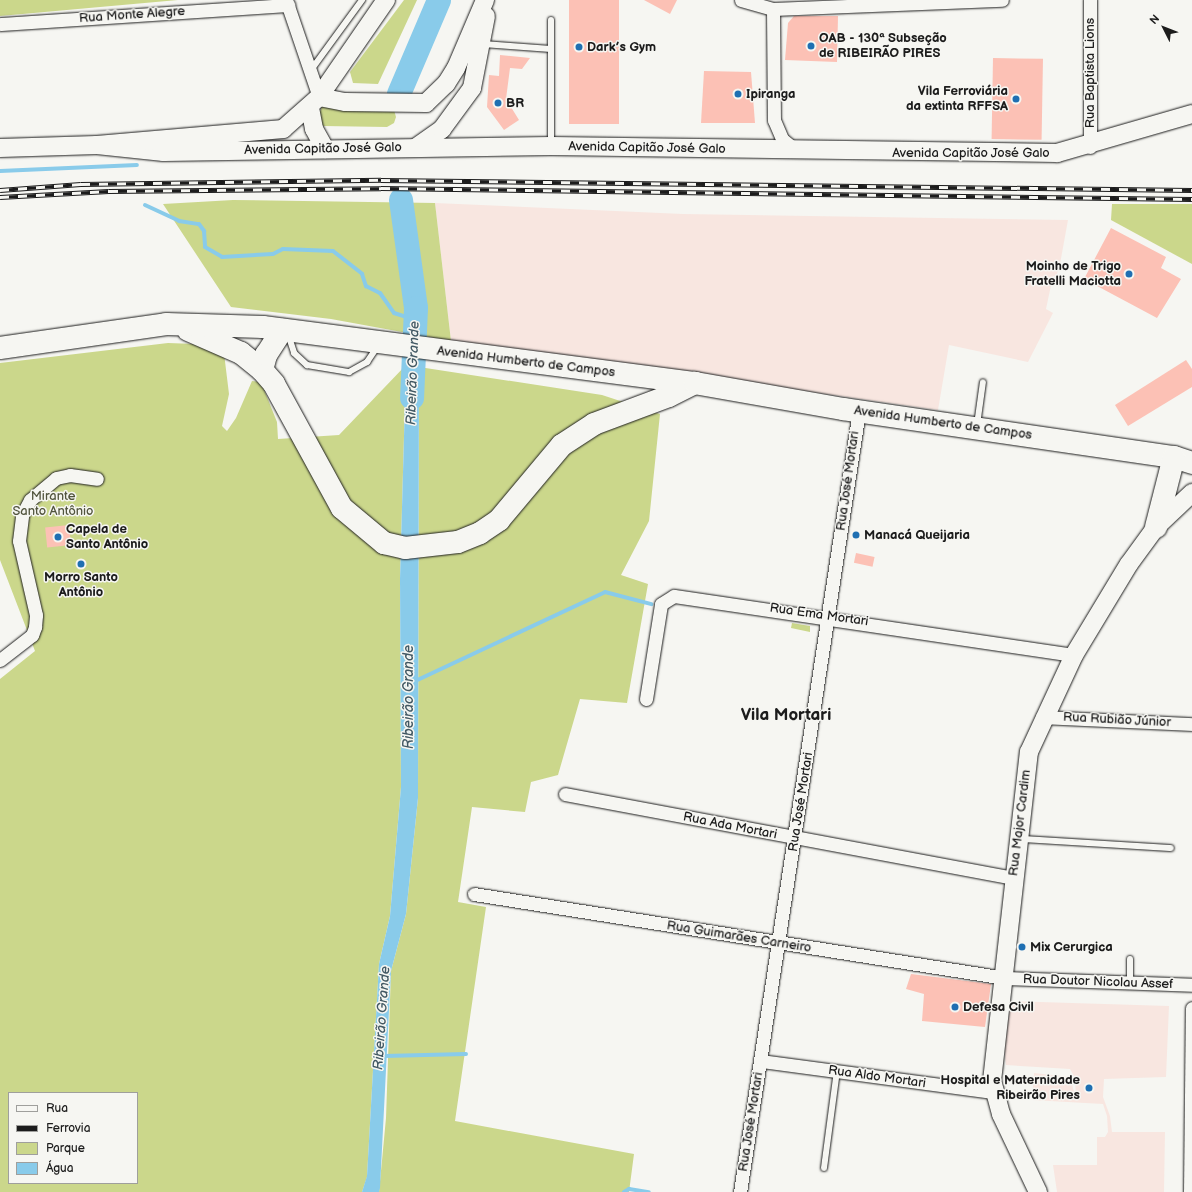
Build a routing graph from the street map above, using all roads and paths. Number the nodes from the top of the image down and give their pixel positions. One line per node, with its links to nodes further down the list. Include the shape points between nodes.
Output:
1 (362, 0): 15 (lane)
2 (386, 0): 16 (main road, Avenida Capitão José Galo)
3 (485, 0): 17 (main road, via 446,84 426,103)
4 (488, 0): 13 (main road)
5 (741, 0): 10 (street)
6 (1002, 0): 9 (street)
7 (1090, 0): 22 (street, Rua Baptista Lions)
8 (287, 2): 12 (street, Rua Monte Alegre); 15 (street)
9 (843, 2): 10 (street)
10 (773, 9): 26 (street, via 774,120 782,138)
11 (551, 20): 14 (lane)
12 (0, 24)
13 (482, 44): 14 (lane); 24 (main road, via 472,88 459,110 442,129)
14 (551, 50): 21 (lane)
15 (311, 70): 18 (street)
16 (329, 82): 17 (main road); 18 (main road, Avenida Capitão José Galo)
17 (345, 102): 18 (main road)
18 (314, 103): 20 (main road, Avenida Capitão José Galo, via 294,123 270,132 164,137); 25 (main road, via 314,130)
19 (1192, 114): 22 (main road, Avenida Capitão José Galo)
20 (97, 145): 23 (main road, Avenida Capitão José Galo); 25 (main road, Avenida Capitão José Galo, via 164,152)
21 (551, 146): 24 (main road, Avenida Capitão José Galo); 26 (main road, Avenida Capitão José Galo)
22 (1090, 147): 26 (main road, Avenida Capitão José Galo, via 1043,154)
23 (0, 148)
24 (415, 148): 25 (main road, Avenida Capitão José Galo)
25 (325, 149)
26 (797, 151)
27 (166, 324): 28 (highway, Avenida Humberto de Campos); 30 (highway, Avenida Humberto de Campos); 31 (highway, Avenida Humberto de Campos, via 208,336 241,353)
28 (284, 330): 29 (highway, Avenida Humberto de Campos); 29 (lane, via 294,353 308,365 349,372); 31 (highway, via 266,355)
29 (389, 345): 33 (highway, Avenida Humberto de Campos)
30 (0, 348)
31 (262, 370): 33 (highway, Avenida Humberto de Campos, via 274,384 334,498 353,521 384,543 426,547 458,542 499,520 541,465 562,445 594,424 670,396)
32 (983, 382): 35 (lane)
33 (695, 383): 34 (highway, Avenida Humberto de Campos)
34 (859, 411): 35 (highway, Avenida Humberto de Campos); 40 (street, Rua José Mortari)
35 (976, 429): 36 (highway, Avenida Humberto de Campos)
36 (1183, 460): 39 (highway)
37 (97, 479): 42 (street, via 70,475 56,478 30,500 22,515 19,541 36,615 35,627 32,635)
38 (1192, 493): 39 (main road, Rua Major Cardim)
39 (1156, 527): 41 (main road, Rua Major Cardim)
40 (828, 616): 41 (street, Rua Ema Mortari); 43 (street, Rua Ema Mortari, via 669,597 661,604); 47 (street, Rua José Mortari)
41 (1074, 655): 44 (main road, Rua Major Cardim)
42 (0, 660)
43 (646, 699)
44 (1042, 717): 45 (street, Rua Rubião Júnior); 48 (main road, Rua Major Cardim, via 1026,764)
45 (1192, 724)
46 (565, 794): 47 (street, Rua Ada Mortari)
47 (796, 838): 50 (street, Rua Ada Mortari); 52 (street, Rua José Mortari)
48 (1018, 838): 49 (lane); 50 (main road, Rua Major Cardim)
49 (1171, 848)
50 (1013, 878): 54 (main road, Rua Major Cardim)
51 (474, 894): 52 (street, Rua Guimarães Carneiro)
52 (778, 944): 54 (street, Rua Guimarães Carneiro); 58 (street, Rua José Mortari)
53 (1130, 959): 55 (lane)
54 (1005, 978): 55 (street, Rua Doutor Nicolau Assef); 60 (main road, Rua Major Cardim, via 993,1072)
55 (1130, 983): 56 (street, Rua Doutor Nicolau Assef)
56 (1192, 985)
57 (1192, 1008): 64 (street)
58 (760, 1061): 59 (street, Rua Aldo Mortari); 62 (street, Rua José Mortari)
59 (837, 1071): 60 (street, Rua Aldo Mortari); 61 (lane)
60 (994, 1092): 63 (main road, Rua Major Cardim)
61 (824, 1168)
62 (740, 1192)
63 (1038, 1192)
64 (1190, 1192)

